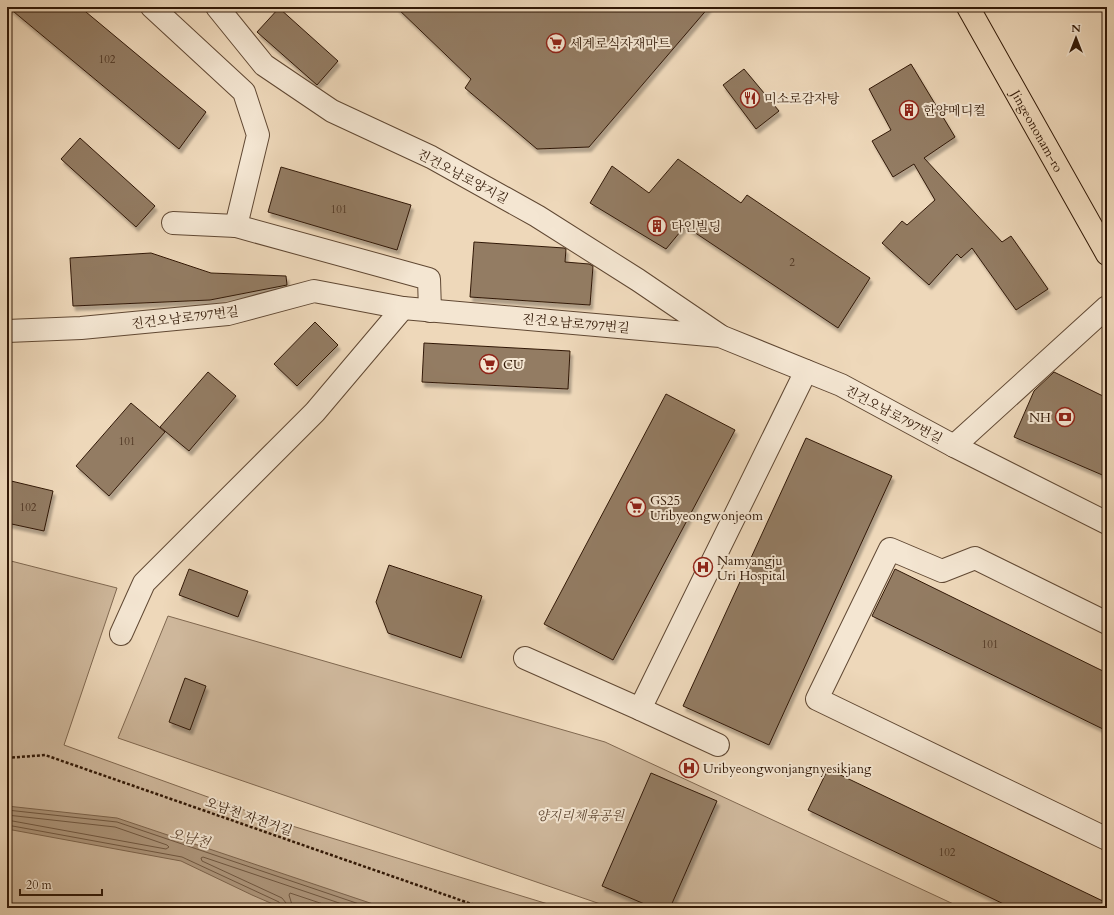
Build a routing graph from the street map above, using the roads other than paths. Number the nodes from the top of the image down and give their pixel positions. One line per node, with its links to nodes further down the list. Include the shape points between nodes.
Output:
1 (152, 7): 5 (street, via 244,92 258,135)
2 (217, 7): 11 (street, 진건오남로양지길, via 264,64 332,111 431,157 537,216)
3 (968, 7): 6 (main road, Jingeononam-ro)
4 (173, 223): 5 (street)
5 (236, 226): 9 (street, via 429,279)
6 (1107, 254)
7 (1107, 307): 13 (street)
8 (402, 308): 9 (street, 진건오남로797번길); 10 (street, 진건오남로797번길, via 314,291 228,314 81,328); 16 (street, via 315,412 144,582)
9 (430, 311): 11 (street, 진건오남로797번길)
10 (7, 332)
11 (720, 336): 12 (street, 진건오남로797번길)
12 (806, 371): 13 (street, 진건오남로797번길, via 841,385); 18 (street)
13 (954, 446): 14 (street, 진건오남로797번길)
14 (1107, 523)
15 (1107, 623): 20 (street, via 975,558 942,571 890,549 817,699)
16 (121, 634)
17 (525, 658): 18 (street)
18 (640, 709): 19 (street)
19 (718, 745)
20 (1107, 839)

